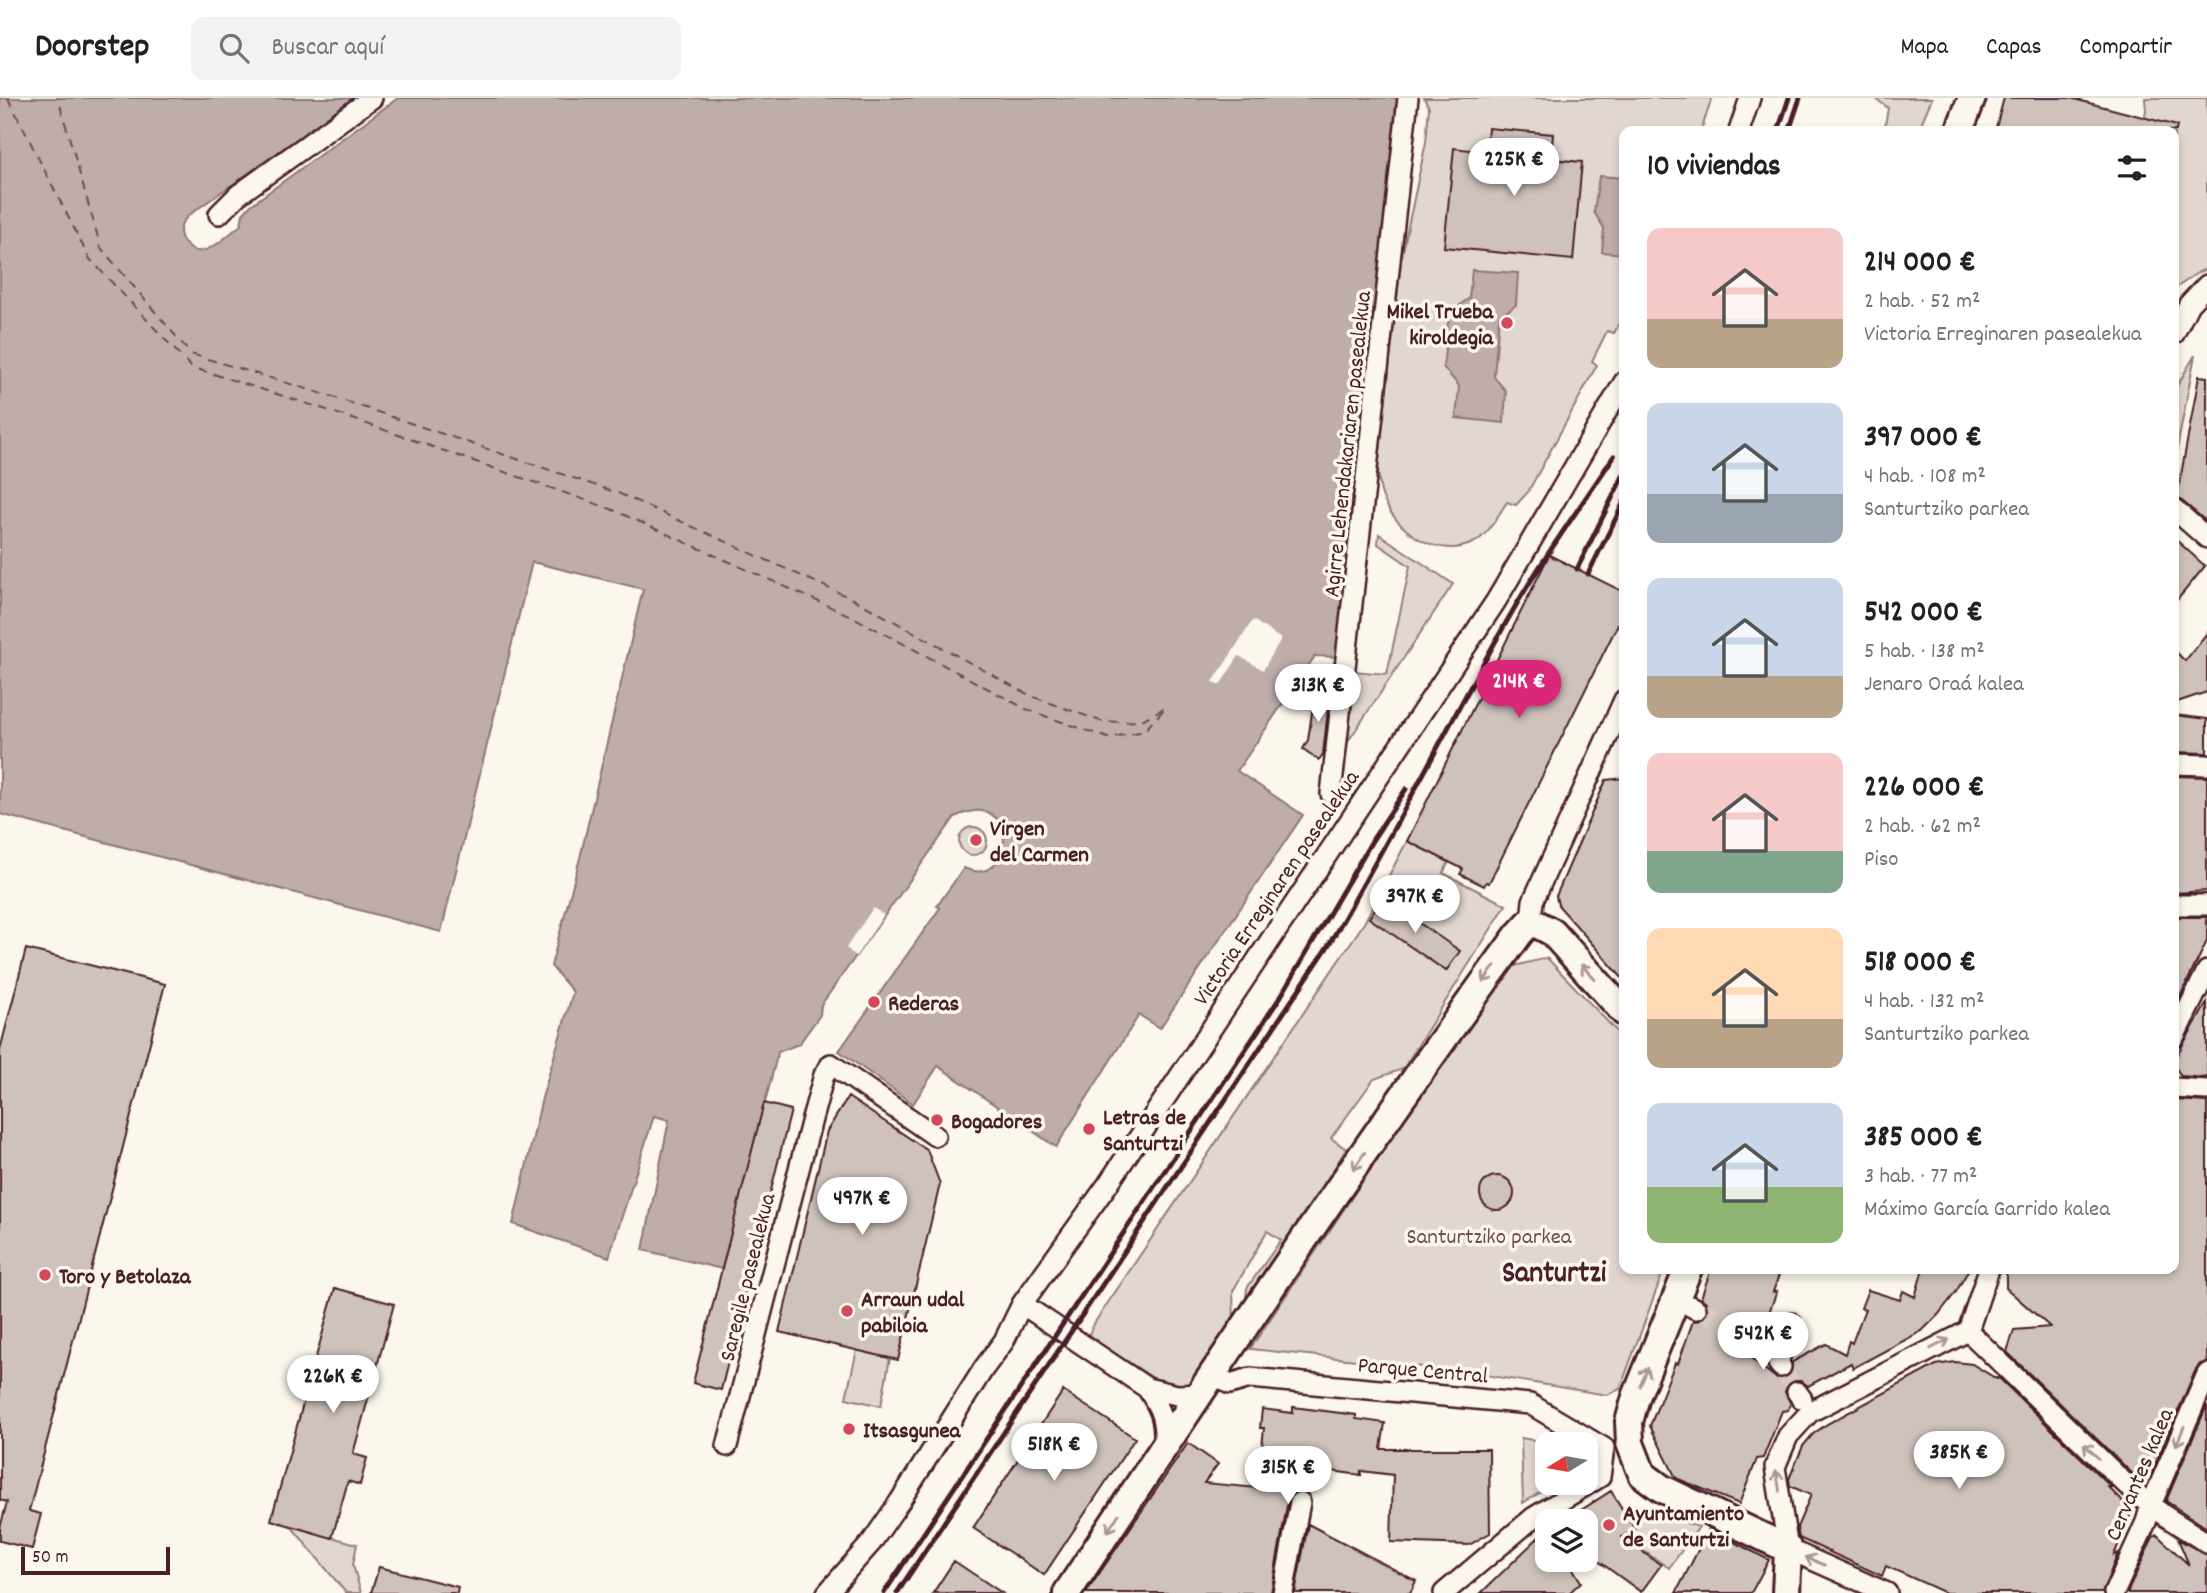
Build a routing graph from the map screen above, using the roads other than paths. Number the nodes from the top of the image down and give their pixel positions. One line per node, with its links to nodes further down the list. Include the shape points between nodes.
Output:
1 (372, 98): 7 (street, via 238,195)
2 (1408, 98): 16 (street, Agirre Lehendakariaren pasealekua)
3 (1750, 98): 5 (street)
4 (1972, 98): 6 (street)
5 (1741, 126)
6 (1961, 126)
7 (219, 214)
8 (2207, 285): 9 (street, via 2189,304)
9 (2179, 324)
10 (1619, 391): 28 (street, Victoria Erreginaren pasealekua, via 1496,601 1108,1184)
11 (2179, 513): 12 (street)
12 (2207, 538)
13 (1619, 711): 19 (street, via 1533,901)
14 (2179, 764): 15 (street)
15 (2207, 765)
16 (1331, 794)
17 (2179, 905): 18 (street)
18 (2207, 905)
19 (1531, 921): 21 (street, one-way to 19, via 1552,932); 35 (street, one-way to 35, via 1441,1040)
20 (2207, 971): 22 (street)
21 (1619, 1006)
22 (2179, 1027)
23 (2179, 1088): 24 (street)
24 (2207, 1090)
25 (935, 1136): 37 (street, Saregile pasealekua, via 831,1064 812,1119)
26 (1686, 1274): 41 (street, one-way to 26, via 1661,1488 1642,1474 1630,1443 1629,1422 1636,1397)
27 (1987, 1274): 30 (street)
28 (1022, 1304): 34 (street); 43 (street, Victoria Erreginaren pasealekua, via 1004,1341 900,1501)
29 (1791, 1323): 31 (street, via 1778,1363)
30 (1968, 1331): 39 (street, one-way to 30); 41 (street, one-way to 30, via 1775,1467 1788,1436 1810,1412)
31 (1781, 1367)
32 (2207, 1374): 39 (street, Cervantes kalea, one-way to 39)
33 (1226, 1382): 45 (street, Parque Central, via 1250,1378 1530,1404 1604,1448 1600,1477 1534,1517)
34 (1147, 1388): 35 (street, via 1177,1395); 36 (street, via 1165,1423)
35 (1201, 1394): 36 (street)
36 (1164, 1445): 42 (street, one-way to 42)
37 (727, 1446)
38 (1300, 1502): 44 (street)
39 (2151, 1505): 40 (street); 48 (street, Cervantes kalea)
40 (2207, 1543)
41 (1788, 1549): 46 (street); 47 (street, one-way to 41)
42 (1070, 1590)
43 (827, 1593)
44 (1283, 1593)
45 (1444, 1593)
46 (1786, 1593)
47 (1887, 1593)
48 (2113, 1593)

